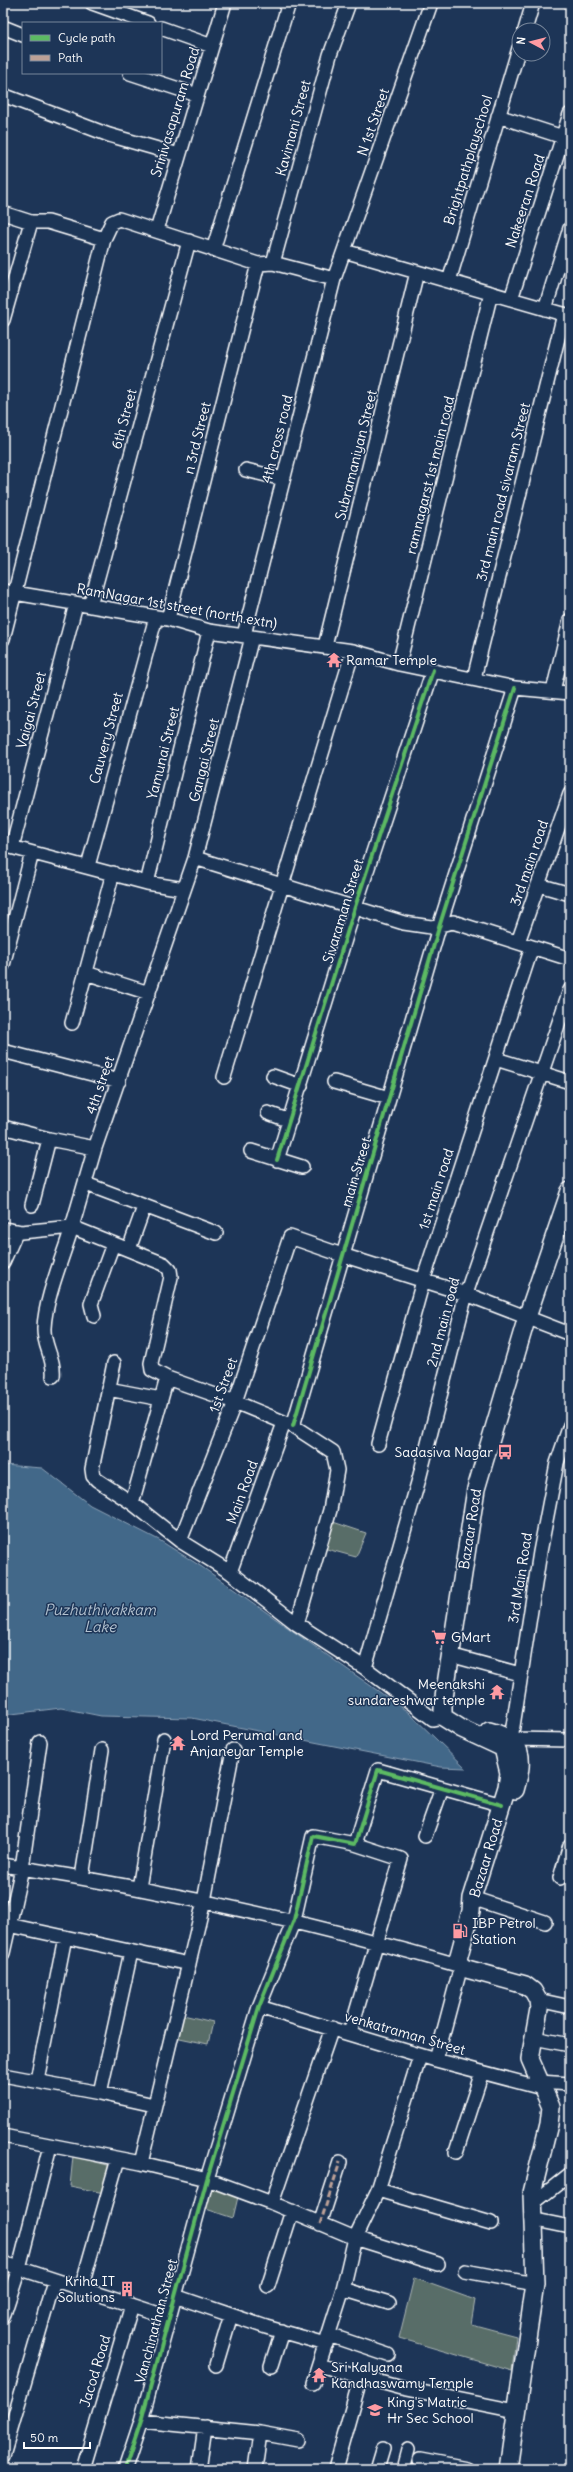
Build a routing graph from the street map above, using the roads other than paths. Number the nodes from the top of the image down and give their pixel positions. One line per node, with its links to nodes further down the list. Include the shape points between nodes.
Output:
1 (92, 3): 7 (street)
2 (225, 3): 12 (street, Srinivasapuram Road)
3 (289, 3): 27 (street)
4 (349, 3): 29 (street, Kavimani Street, via 330,55)
5 (431, 3): 28 (street, N 1st Street)
6 (533, 3): 8 (street)
7 (145, 22)
8 (527, 22)
9 (3, 27): 11 (street)
10 (162, 28): 12 (street)
11 (22, 35)
12 (212, 46): 16 (street, Srinivasapuram Road)
13 (515, 62): 18 (street, Brightpathplayschool)
14 (133, 74): 16 (street)
15 (3, 95): 20 (street, via 109,135)
16 (197, 95): 20 (street, Srinivasapuram Road)
17 (570, 114): 19 (street, Nakeeran Road)
18 (498, 116): 19 (street); 33 (street, Brightpathplayschool)
19 (563, 137): 35 (street, Nakeeran Road)
20 (179, 155): 24 (street, Srinivasapuram Road)
21 (3, 213): 22 (street)
22 (31, 222): 25 (street, via 48,222); 38 (street)
23 (570, 228): 36 (street)
24 (157, 230): 25 (street, via 119,219 112,222); 26 (street)
25 (104, 239): 41 (street)
26 (189, 241): 27 (street); 43 (street, 6th Street)
27 (214, 250): 30 (street)
28 (344, 251): 31 (street); 32 (street, 4th cross road)
29 (273, 263): 30 (street); 32 (street)
30 (258, 264): 44 (street, n 3rd Street)
31 (417, 272): 33 (street); 49 (street, Subramaniyan Street)
32 (334, 279): 40 (street, 4th cross road)
33 (449, 281): 34 (street)
34 (491, 293): 35 (street); 51 (street, ramnagarst 1st main road)
35 (511, 299): 36 (street)
36 (545, 309): 37 (street)
37 (567, 315): 53 (street, 3rd main road sivaram Street)
38 (3, 320)
39 (246, 470): 40 (street)
40 (283, 479): 47 (street, 4th cross road)
41 (8, 592): 42 (street, RamNagar 1st street (north.extn)); 48 (street)
42 (76, 604): 43 (street, RamNagar 1st street (north.extn)); 58 (street, Vaigai Street)
43 (90, 606): 44 (street, RamNagar 1st street (north.extn))
44 (162, 618): 46 (street, RamNagar 1st street (north.extn)); 61 (street, Cauvery Street)
45 (570, 620): 55 (street)
46 (209, 631): 47 (street, RamNagar 1st street (north.extn)); 63 (street, Yamunai Street)
47 (248, 636): 49 (street, RamNagar 1st street (north.extn)); 60 (street, Gangai Street)
48 (3, 639)
49 (325, 646): 50 (street, RamNagar 1st street (north.extn))
50 (353, 651): 51 (street, RamNagar 1st street (north.extn)); 64 (street)
51 (399, 664): 52 (street, RamNagar 1st street (north.extn))
52 (433, 670): 53 (street, RamNagar 1st street (north.extn)); 68 (street, Sivaraman Street)
53 (474, 678): 54 (street, RamNagar 1st street (north.extn))
54 (515, 688): 55 (street, RamNagar 1st street (north.extn)); 69 (street, main Street)
55 (553, 691): 56 (street, RamNagar 1st street (north.extn))
56 (570, 693)
57 (570, 794): 65 (street, 3rd main road)
58 (8, 846): 59 (street)
59 (32, 852): 61 (street); 73 (street)
60 (195, 858): 64 (street); 66 (street, Gangai Street)
61 (88, 866): 62 (street)
62 (113, 873): 63 (street); 74 (street)
63 (147, 883): 66 (street)
64 (283, 884): 68 (street); 82 (street)
65 (539, 885): 67 (street); 70 (street, 3rd main road)
66 (184, 889): 76 (street, 4th street)
67 (570, 894)
68 (355, 907): 69 (street, via 423,927); 86 (street, Sivaraman Street)
69 (440, 924): 70 (street, via 452,922); 87 (street, main Street)
70 (518, 942): 71 (street)
71 (532, 947): 72 (street); 79 (street, 1st main road)
72 (570, 959)
73 (3, 965)
74 (86, 974): 76 (street); 77 (street)
75 (570, 990): 80 (street, 2nd main road)
76 (149, 993): 83 (street, 4th street)
77 (72, 1023)
78 (3, 1051): 83 (street)
79 (496, 1059): 80 (street); 109 (street, 1st main road)
80 (542, 1074): 85 (street); 110 (street, 2nd main road)
81 (273, 1076): 86 (street)
82 (224, 1077)
83 (119, 1081): 92 (street, 4th street)
84 (334, 1082): 87 (street)
85 (570, 1082)
86 (301, 1086): 89 (street, Sivaraman Street)
87 (390, 1098): 107 (street, main Street)
88 (268, 1113): 89 (street)
89 (290, 1121): 94 (street, Sivaraman Street)
90 (3, 1126): 91 (street)
91 (49, 1139): 92 (street); 98 (street)
92 (95, 1148): 96 (street, 4th street)
93 (251, 1151): 94 (street)
94 (277, 1160): 95 (street)
95 (302, 1167)
96 (86, 1184): 99 (street); 101 (street, 4th street)
97 (570, 1191): 112 (main road, Bazaar Road)
98 (32, 1206)
99 (144, 1207): 104 (street); 106 (street)
100 (570, 1214): 112 (main road, Bazaar Road)
101 (72, 1228): 103 (street); 105 (street); 115 (street, 4th street, via 44,1322 45,1342 54,1367)
102 (3, 1229): 103 (street)
103 (18, 1231): 108 (street)
104 (216, 1233)
105 (113, 1244): 106 (street); 111 (street, via 91,1304)
106 (129, 1249): 116 (street, via 164,1264 170,1270 171,1278 151,1363 155,1372)
107 (342, 1255): 109 (street); 119 (street, 1st Street, via 290,1237); 120 (street, main Street)
108 (3, 1262)
109 (423, 1281): 110 (street); 122 (street, 1st main road)
110 (466, 1294): 112 (street); 128 (street, 2nd main road)
111 (94, 1316)
112 (531, 1319): 113 (street); 127 (main road, Bazaar Road, via 486,1472)
113 (570, 1334)
114 (114, 1362): 117 (street)
115 (53, 1376)
116 (167, 1378): 118 (street); 119 (street)
117 (108, 1389): 118 (street); 123 (street, via 92,1472 97,1480)
118 (161, 1399): 123 (street)
119 (235, 1402): 120 (street); 124 (street, 1st Street)
120 (288, 1424): 125 (street, Main Road); 126 (street, via 333,1452 337,1463 330,1510)
121 (570, 1425): 129 (street, 3rd Main Road, via 557,1463)
122 (378, 1444)
123 (132, 1504): 124 (street)
124 (180, 1541): 125 (street)
125 (230, 1572): 126 (street)
126 (297, 1624): 128 (street)
127 (454, 1656): 129 (street); 130 (main road, Bazaar Road); 132 (main road, Bazaar Road, via 450,1702 452,1712 460,1723)
128 (365, 1668): 130 (street, via 433,1719)
129 (520, 1674): 132 (street, 3rd Main Road)
130 (443, 1717): 138 (main road, Bazaar Road, via 503,1748 509,1773)
131 (164, 1739): 146 (street)
132 (511, 1739): 133 (street); 148 (main road, Bazaar Road, via 519,1754 519,1778)
133 (570, 1740)
134 (40, 1742): 143 (street)
135 (102, 1750): 144 (street)
136 (233, 1750): 147 (street)
137 (442, 1788): 138 (street); 139 (street); 140 (street, via 378,1770)
138 (502, 1805): 148 (main road, Bazaar Road, via 472,1898)
139 (425, 1836)
140 (355, 1844): 149 (street, Vanchinathan Street, via 313,1836); 153 (street, via 401,1859)
141 (570, 1845): 145 (street)
142 (3, 1865): 143 (street)
143 (22, 1868): 144 (street); 151 (street)
144 (82, 1877): 146 (street)
145 (560, 1878)
146 (139, 1888): 147 (street)
147 (204, 1901): 149 (street); 156 (street)
148 (474, 1905): 150 (street); 157 (main road, via 458,1958)
149 (294, 1920): 153 (street); 159 (street, Vanchinathan Street)
150 (545, 1922)
151 (9, 1924): 152 (street); 155 (street)
152 (65, 1937): 154 (street); 169 (street)
153 (375, 1941): 157 (street); 162 (street)
154 (131, 1952): 156 (street); 172 (street)
155 (3, 1953)
156 (189, 1964): 173 (street)
157 (461, 1966): 158 (main road, via 525,1986 533,1991); 166 (street)
158 (538, 2000): 160 (street); 163 (main road, via 539,2010)
159 (259, 2007): 161 (street, venkatraman Street); 181 (street, Vanchinathan Street)
160 (570, 2007)
161 (332, 2028): 162 (street, venkatraman Street); 183 (street)
162 (350, 2034): 165 (street, venkatraman Street)
163 (534, 2038): 164 (street); 171 (main road, via 530,2059)
164 (570, 2045)
165 (420, 2056): 166 (street, venkatraman Street); 182 (street)
166 (436, 2060): 167 (street, venkatraman Street)
167 (482, 2072): 171 (street, venkatraman Street); 176 (street)
168 (3, 2075): 169 (street)
169 (37, 2080): 172 (street)
170 (570, 2084): 171 (street, venkatraman Street)
171 (540, 2085): 185 (main road, via 550,2100 551,2113 532,2192)
172 (100, 2093): 173 (street)
173 (154, 2105): 179 (street)
174 (3, 2136): 175 (street)
175 (50, 2146): 177 (street); 192 (street)
176 (456, 2152)
177 (118, 2159): 179 (street); 197 (street)
178 (340, 2162): 187 (street)
179 (141, 2163): 181 (street)
180 (570, 2174): 185 (street)
181 (207, 2179): 183 (street); 199 (street, Vanchinathan Street)
182 (378, 2190): 186 (street); 189 (street)
183 (272, 2203): 184 (street)
184 (292, 2211): 187 (street); 196 (street)
185 (531, 2212): 188 (street); 195 (main road)
186 (491, 2223)
187 (320, 2224): 189 (street)
188 (570, 2228)
189 (355, 2238): 191 (street); 198 (street)
190 (3, 2263): 192 (street)
191 (438, 2264)
192 (19, 2268): 194 (street); 203 (street)
193 (465, 2271): 195 (street)
194 (54, 2281): 197 (street); 220 (street)
195 (535, 2284): 213 (main road)
196 (268, 2286)
197 (81, 2289): 201 (street)
198 (343, 2289): 200 (street); 206 (street)
199 (175, 2296): 202 (street); 204 (street, Vanchinathan Street)
200 (389, 2304)
201 (132, 2305): 204 (street); 222 (street, Jacod Road)
202 (231, 2315): 205 (street); 208 (street)
203 (3, 2317)
204 (168, 2317): 214 (street, Vanchinathan Street)
205 (282, 2331): 206 (street); 210 (street)
206 (328, 2339): 207 (street); 209 (street)
207 (388, 2355)
208 (216, 2365)
209 (319, 2365): 211 (street); 212 (street)
210 (270, 2366)
211 (361, 2376): 213 (street, via 402,2388); 226 (street)
212 (313, 2383)
213 (516, 2411): 230 (main road)
214 (140, 2421): 215 (street); 223 (street, Vanchinathan Street)
215 (205, 2426): 216 (street); 224 (street)
216 (260, 2433): 217 (street); 225 (street)
217 (298, 2440)
218 (383, 2449): 227 (street)
219 (408, 2450): 228 (street)
220 (3, 2456)
221 (420, 2460): 229 (street)
222 (83, 2469)
223 (125, 2469)
224 (199, 2469)
225 (255, 2469)
226 (335, 2469)
227 (377, 2469)
228 (403, 2469)
229 (467, 2469)
230 (508, 2469)

